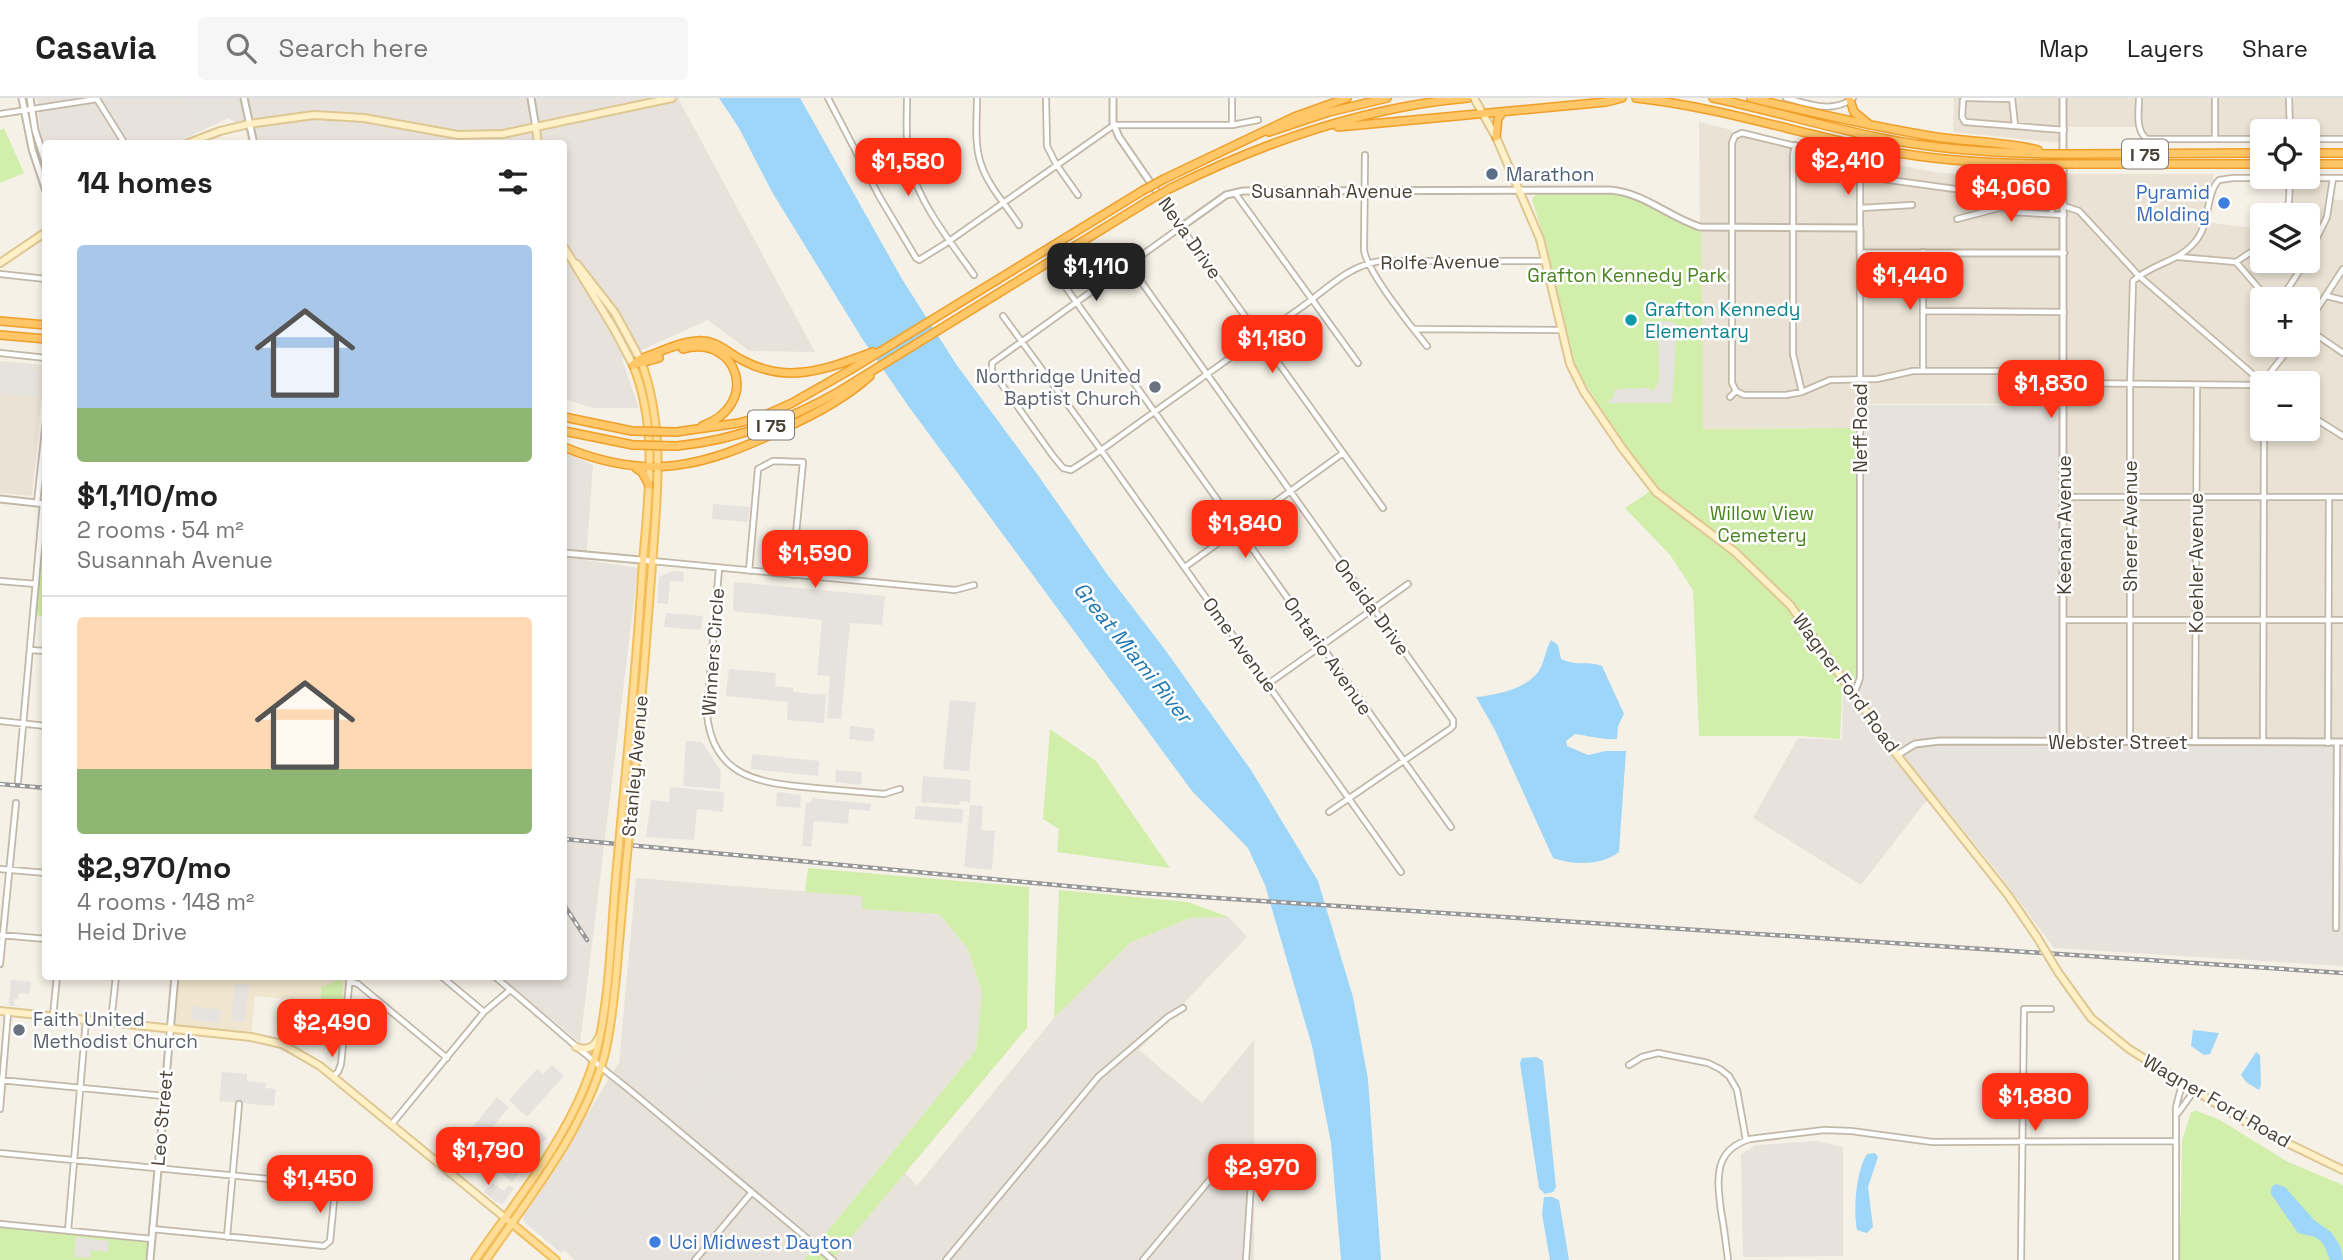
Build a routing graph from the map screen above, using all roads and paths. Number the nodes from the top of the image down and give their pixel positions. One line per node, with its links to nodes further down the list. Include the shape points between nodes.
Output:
1 (22, 98): 31 (street)
2 (30, 98): 30 (street)
3 (97, 98): 30 (street); 50 (street)
4 (244, 98): 37 (street)
5 (531, 98): 43 (street)
6 (671, 98): 43 (main road)
7 (828, 98): 63 (street)
8 (907, 98): 62 (street)
9 (977, 98): 79 (street, via 979,157)
10 (1046, 98): 64 (street, via 1045,138)
11 (1113, 98): 38 (street, Neva Drive)
12 (1232, 98): 39 (street)
13 (1347, 98): 54 (highway)
14 (1387, 98): 54 (highway, I 75, via 1301,120)
15 (1468, 98): 27 (highway)
16 (1474, 98): 34 (main road, Wagner Ford Road)
17 (1622, 98): 32 (highway)
18 (1636, 98): 65 (highway, I 75, bridge, via 1686,104 1883,150 1970,162)
19 (1713, 98): 57 (highway, I 75, via 1914,144)
20 (1751, 98): 42 (highway)
21 (1786, 98): 28 (street, via 1823,107)
22 (1967, 98): 29 (street); 40 (street, via 1963,100 1963,121)
23 (2063, 98): 44 (street, Keenan Avenue)
24 (2139, 98): 46 (street, via 2141,133 2147,139)
25 (2215, 98): 46 (street)
26 (2290, 98): 35 (street)
27 (1455, 99): 41 (highway)
28 (1852, 99): 42 (highway, via 1854,112)
29 (2012, 99): 40 (street)
30 (31, 108): 31 (street); 56 (street)
31 (23, 109): 33 (street); 73 (street)
32 (1503, 112): 34 (highway); 45 (highway)
33 (0, 114)
34 (1483, 114): 41 (highway); 45 (main road, Wagner Ford Road)
35 (2290, 119)
36 (1258, 120): 39 (street)
37 (249, 124): 43 (main road, via 331,116 470,136); 51 (main road); 52 (street)
38 (1114, 125): 39 (street); 64 (street); 88 (street, Neva Drive)
39 (1232, 125)
40 (2015, 125): 44 (street)
41 (1331, 126): 145 (highway, bridge, via 1257,149 1171,188)
42 (1874, 127): 57 (highway)
43 (536, 128): 53 (main road)
44 (2064, 130): 81 (street, Keenan Avenue)
45 (1496, 137): 75 (main road, Wagner Ford Road)
46 (2215, 139): 47 (street)
47 (2250, 139)
48 (2320, 139): 49 (street)
49 (2343, 139)
50 (123, 140)
51 (197, 140)
52 (253, 140)
53 (538, 140)
54 (1236, 144): 132 (highway, I 75, bridge, via 1142,191)
55 (1796, 145): 68 (street, Neff Road, via 1854,159); 89 (street, via 1737,134 1732,143); 90 (street)
56 (42, 151)
57 (2053, 153): 58 (highway, I 75, bridge)
58 (2250, 153)
59 (2320, 153): 60 (highway)
60 (2343, 153)
61 (1365, 155): 76 (street)
62 (909, 160): 63 (street); 94 (street, via 924,201)
63 (860, 161): 94 (street, via 919,260)
64 (1056, 164): 78 (street); 79 (street)
65 (2250, 164)
66 (2320, 164): 67 (highway)
67 (2343, 164)
68 (1860, 176): 74 (street); 83 (street, Neff Road)
69 (2250, 178): 101 (street, via 2216,183 2201,233)
70 (2320, 178): 71 (street)
71 (2333, 178): 72 (street); 92 (street)
72 (2343, 178)
73 (42, 179)
74 (1955, 188)
75 (1520, 190): 76 (street, Susannah Avenue); 89 (street, Susannah Avenue, via 1619,191 1639,196 1690,224); 103 (main road, Wagner Ford Road)
76 (1364, 191): 77 (street, Susannah Avenue); 106 (street)
77 (1235, 192): 88 (street, Susannah Avenue); 116 (street)
78 (1078, 195)
79 (1004, 201): 87 (street); 94 (street)
80 (1912, 205): 83 (street)
81 (2064, 206): 85 (street, Keenan Avenue); 111 (street, via 2079,211)
82 (2003, 207): 84 (street, via 2012,212); 84 (street, via 2028,192 2046,192 2052,196); 86 (street)
83 (1861, 208): 91 (street, Neff Road)
84 (2052, 214): 85 (street)
85 (2064, 215): 99 (street, Keenan Avenue)
86 (1957, 219)
87 (1019, 225)
88 (1181, 227): 107 (street, Susannah Avenue); 128 (street, Neva Drive)
89 (1731, 228): 90 (street, Susannah Avenue); 150 (street, via 1732,383)
90 (1793, 228): 91 (street, Susannah Avenue); 151 (street, via 1793,354)
91 (1860, 228): 97 (street, Neff Road)
92 (2320, 231)
93 (42, 235): 105 (main road)
94 (951, 240): 110 (street)
95 (1118, 249): 107 (street, Oneida Drive)
96 (567, 252): 102 (main road, Stanley Avenue)
97 (1860, 253): 98 (street); 144 (street, Neff Road)
98 (1923, 253): 99 (street); 120 (street)
99 (2064, 253): 121 (street, Keenan Avenue)
100 (2250, 253): 104 (street)
101 (2178, 257): 104 (street); 111 (street)
102 (573, 261): 137 (main road, Stanley Avenue, via 615,313); 139 (main road, Stanley Avenue)
103 (1546, 261): 106 (street, Rolfe Avenue); 126 (main road, Wagner Ford Road)
104 (2236, 262): 114 (street)
105 (0, 263)
106 (1367, 263): 116 (street, Rolfe Avenue); 125 (street)
107 (1128, 264): 118 (street, Susannah Avenue); 142 (street, Oneida Drive)
108 (2343, 268): 115 (street)
109 (0, 274): 113 (street)
110 (974, 275)
111 (2139, 276): 143 (street); 147 (street, Sherer Avenue, via 2132,284)
112 (1059, 278): 118 (street, Ontario Avenue)
113 (42, 279)
114 (2258, 287)
115 (2327, 296): 117 (street); 119 (street)
116 (1311, 300): 128 (street, Rolfe Avenue); 138 (street)
117 (2343, 300)
118 (1076, 301): 131 (street, Susannah Avenue); 153 (street, Ontario Avenue)
119 (2320, 306)
120 (1923, 312): 121 (street); 140 (street)
121 (2064, 312): 141 (street, Keenan Avenue)
122 (1003, 316): 131 (street, Ome Avenue)
123 (0, 321): 124 (highway)
124 (42, 325)
125 (1414, 329): 126 (street); 133 (street)
126 (1561, 330): 200 (main road, Wagner Ford Road, via 1584,392 1646,482 1776,590)
127 (0, 335): 130 (highway)
128 (1260, 336): 142 (street, Rolfe Avenue); 162 (street, Neva Drive)
129 (2320, 337): 135 (street)
130 (42, 340)
131 (1021, 341): 161 (street, Ome Avenue); 165 (street, Susannah Avenue, via 994,360 992,371)
132 (890, 346): 137 (highway, via 807,372 776,372 707,341); 156 (highway, I 75, via 763,416)
133 (1427, 346)
134 (0, 353): 136 (street)
135 (2343, 353)
136 (42, 358)
137 (641, 361): 139 (highway); 156 (highway, via 702,346 724,356 732,367 737,388 731,407 713,422); 164 (main road, Stanley Avenue, via 656,417)
138 (1359, 363)
139 (633, 365): 164 (main road, Stanley Avenue)
140 (1923, 371): 141 (street); 144 (street)
141 (2064, 371): 146 (street, Keenan Avenue)
142 (1206, 375): 153 (street, Rolfe Avenue); 167 (street, Oneida Drive)
143 (2250, 376)
144 (1860, 379): 151 (street, via 1830,380); 200 (street, Neff Road, via 1860,678)
145 (858, 383): 157 (highway, I 75, bridge, via 773,425 726,439 677,446 634,445); 164 (highway, via 799,422 730,454)
146 (2064, 383): 147 (street); 168 (street, Keenan Avenue)
147 (2130, 385): 148 (street); 169 (street, Sherer Avenue)
148 (2197, 385): 149 (street); 170 (street, Koehler Avenue)
149 (2250, 387)
150 (1736, 391): 151 (street, via 1761,396); 152 (street)
151 (1802, 392)
152 (1730, 397)
153 (1153, 412): 161 (street, Rolfe Avenue); 177 (street, Ontario Avenue)
154 (567, 419): 156 (highway, I 75, bridge, via 632,431)
155 (2320, 422): 158 (street)
156 (689, 431)
157 (567, 432)
158 (2343, 436)
159 (2264, 441): 171 (street)
160 (567, 448): 163 (highway)
161 (1101, 450): 165 (street, Rolfe Avenue, via 1072,469); 181 (street, Ome Avenue)
162 (1343, 453): 167 (street); 176 (street, Neva Drive)
163 (632, 465): 164 (highway); 166 (highway)
164 (654, 467): 166 (main road, Stanley Avenue); 180 (main road, Stanley Avenue)
165 (1064, 468)
166 (649, 485): 179 (main road, Stanley Avenue)
167 (1290, 492): 177 (street); 189 (street, Oneida Drive)
168 (2064, 497): 169 (street); 191 (street, Keenan Avenue)
169 (2130, 497): 170 (street); 190 (street, Sherer Avenue)
170 (2196, 497): 171 (street); 195 (street, Koehler Avenue)
171 (2264, 497): 172 (street); 192 (street)
172 (2329, 497): 173 (street); 193 (street)
173 (2343, 497)
174 (0, 499): 175 (street)
175 (42, 503): 186 (street)
176 (1383, 508)
177 (1237, 528): 181 (street); 196 (street, Ontario Avenue)
178 (567, 553): 179 (street)
179 (643, 560): 180 (street); 242 (main road, Stanley Avenue, bridge)
180 (652, 561): 182 (street); 245 (main road, Stanley Avenue, bridge, via 612,1013)
181 (1185, 567): 199 (street, Ome Avenue)
182 (719, 568): 183 (street); 213 (street, Winners Circle, via 707,714 722,755 741,772 771,784 884,794)
183 (749, 570): 184 (street); 184 (street, via 758,469 773,461 803,462)
184 (792, 575): 188 (street, via 955,590)
185 (0, 581): 186 (street)
186 (36, 584): 197 (street)
187 (1408, 584): 189 (street)
188 (974, 585)
189 (1374, 610): 196 (street); 211 (street, Oneida Drive, via 1453,726)
190 (2130, 619): 191 (street); 195 (street); 205 (street, Sherer Avenue)
191 (2064, 620): 204 (street, Keenan Avenue)
192 (2263, 620): 193 (street); 195 (street); 207 (street)
193 (2330, 620): 194 (street); 208 (street)
194 (2343, 620)
195 (2196, 621): 206 (street, Koehler Avenue)
196 (1321, 647): 199 (street); 211 (street, Ontario Avenue)
197 (30, 650): 198 (street); 202 (street)
198 (42, 651)
199 (1268, 684): 214 (street, Ome Avenue)
200 (1854, 694): 210 (main road, Wagner Ford Road)
201 (0, 721): 202 (street)
202 (23, 723): 203 (street); 212 (street)
203 (42, 725)
204 (2063, 741): 205 (street, Webster Street); 210 (street, Webster Street, via 1940,741 1914,744)
205 (2130, 741): 206 (street, Webster Street)
206 (2195, 742): 207 (street, Webster Street)
207 (2263, 742): 208 (street, Webster Street)
208 (2328, 743): 209 (street, Webster Street)
209 (2340, 743): 222 (street)
210 (1897, 755): 249 (main road, Wagner Ford Road, bridge, via 2008,895 2085,1010 2129,1049)
211 (1402, 761): 214 (street); 217 (street, Ontario Avenue)
212 (18, 781)
213 (900, 789)
214 (1349, 798): 216 (street); 220 (street, Ome Avenue)
215 (16, 803): 219 (street)
216 (1329, 811)
217 (1451, 827)
218 (0, 869): 219 (street)
219 (9, 870): 221 (street); 223 (street)
220 (1401, 872)
221 (42, 873)
222 (2336, 928)
223 (1, 935): 224 (street); 225 (street)
224 (42, 939)
225 (0, 964)
226 (57, 980): 238 (street)
227 (116, 980): 240 (street)
228 (175, 980): 241 (street, Leo Street)
229 (349, 980): 247 (street, via 341,1064)
230 (351, 980): 244 (street)
231 (446, 980): 237 (street)
232 (499, 980): 233 (street)
233 (510, 990): 237 (street); 243 (street)
234 (1183, 1008): 279 (street, via 1098,1077)
235 (2051, 1009): 259 (street, via 2024,1009)
236 (4, 1012): 238 (main road); 248 (street)
237 (484, 1012): 244 (street)
238 (53, 1016): 239 (main road)
239 (86, 1020): 240 (main road); 250 (street)
240 (111, 1022): 241 (main road)
241 (170, 1028): 247 (main road, via 269,1040); 252 (street, Leo Street)
242 (600, 1036): 243 (main road, via 589,1049); 245 (main road, Stanley Avenue)
243 (576, 1047): 245 (street)
244 (447, 1058): 256 (street)
245 (597, 1064): 265 (street); 266 (main road, Stanley Avenue, via 551,1149); 267 (main road, Stanley Avenue, via 584,1109)
246 (1629, 1065): 257 (street, via 1658,1053 1720,1069 1737,1090)
247 (333, 1076): 256 (main road)
248 (1, 1081): 250 (street); 254 (street)
249 (2182, 1084): 251 (main road, Wagner Ford Road); 255 (street)
250 (80, 1088): 252 (street); 261 (street)
251 (2194, 1091): 255 (street); 263 (main road, Wagner Ford Road, via 2252,1126)
252 (164, 1096): 262 (street, Leo Street)
253 (239, 1104): 264 (street)
254 (0, 1109)
255 (2177, 1114): 258 (street)
256 (391, 1125): 266 (main road)
257 (1746, 1140): 259 (street, via 1824,1130 1933,1142); 282 (street, via 1728,1151 1718,1171)
258 (2176, 1141): 259 (street); 284 (street)
259 (2022, 1143): 283 (street)
260 (0, 1153): 261 (street)
261 (74, 1160): 262 (street); 270 (street)
262 (158, 1168): 264 (street); 269 (street, Leo Street)
263 (2343, 1170)
264 (233, 1175): 271 (street); 271 (street, via 332,1185 335,1191 327,1245)
265 (752, 1192): 277 (street); 278 (street)
266 (504, 1217): 267 (main road); 275 (main road, Stanley Avenue)
267 (511, 1223): 273 (main road); 276 (main road, Stanley Avenue)
268 (0, 1224): 270 (street)
269 (152, 1229): 271 (street); 272 (street, Leo Street)
270 (68, 1231): 272 (street)
271 (227, 1237)
272 (152, 1239): 274 (street, Leo Street)
273 (551, 1258)
274 (150, 1260)
275 (475, 1260)
276 (486, 1260)
277 (695, 1260)
278 (833, 1260)
279 (946, 1260)
280 (1143, 1260): 281 (street, via 1232,1159 1246,1159 1252,1168)
281 (1246, 1260)
282 (1728, 1260)
283 (2021, 1260)
284 (2176, 1260)

